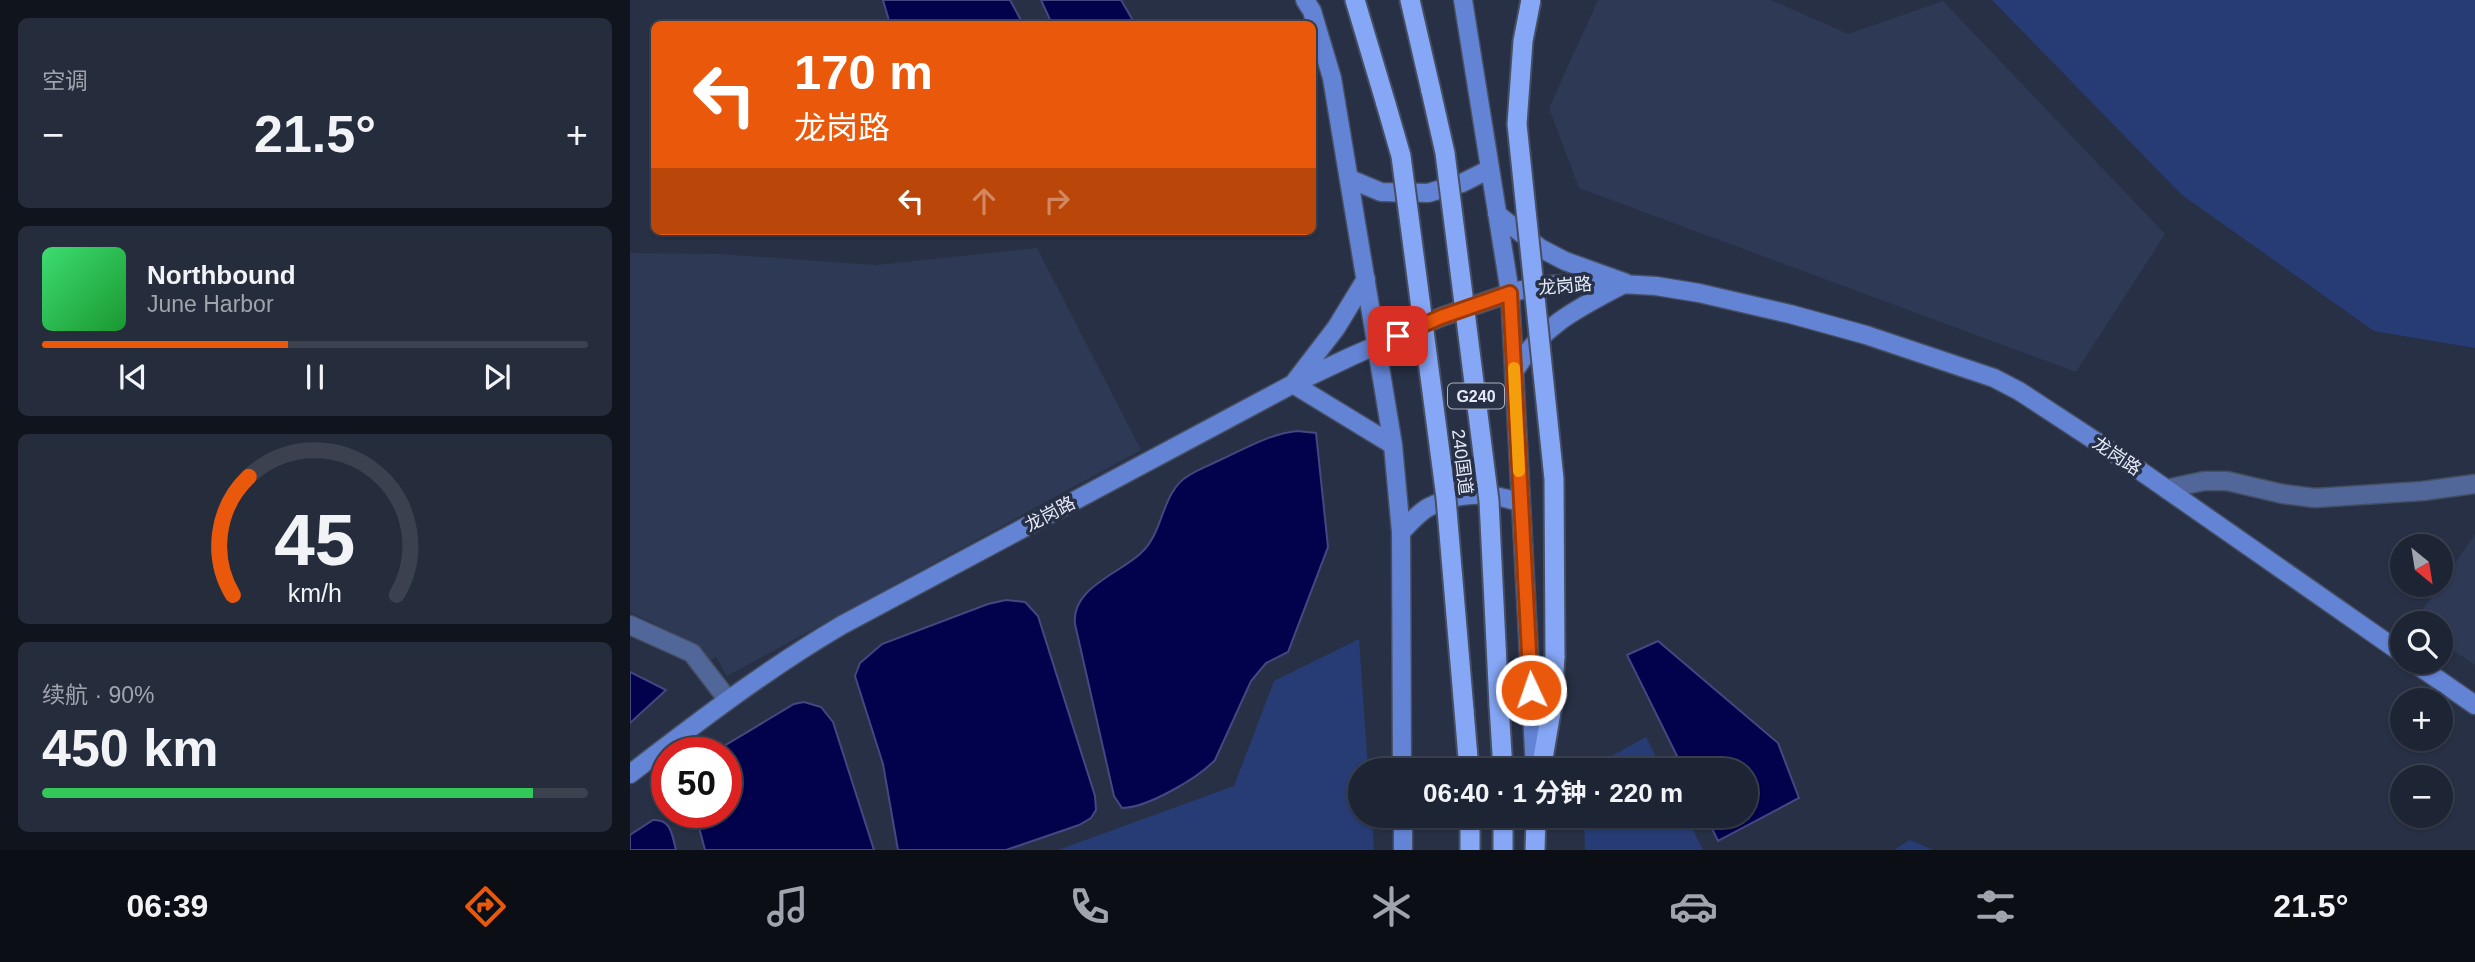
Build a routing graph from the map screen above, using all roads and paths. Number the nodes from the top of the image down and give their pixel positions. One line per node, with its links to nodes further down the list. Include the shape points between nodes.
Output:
1 (1305, 0): 6 (main road)
2 (1355, 0): 28 (highway, 240国道 / G240, bridge, via 1401,156 1443,471)
3 (1410, 0): 29 (highway, 240国道 / G240, bridge, via 1445,153 1489,500)
4 (1463, 0): 8 (main road)
5 (1531, 0): 31 (highway, bridge, via 1517,124 1554,479 1555,656)
6 (1315, 21)
7 (1316, 24): 9 (main road, via 1332,78)
8 (1490, 169): 9 (main road, via 1428,193 1381,191); 10 (main road)
9 (1350, 178): 11 (main road)
10 (1497, 214): 12 (main road, via 1541,248); 13 (main road)
11 (1366, 279): 14 (main road); 16 (main road)
12 (1626, 283): 13 (main road, 龙岗路, via 1557,284); 15 (main road, via 1559,319 1525,352); 19 (main road, 龙岗路, via 1699,293 1790,314 1977,371 2019,391)
13 (1510, 293): 14 (main road, 龙岗路); 15 (main road)
14 (1377, 345): 16 (main road, 龙岗路); 17 (main road)
15 (1514, 372): 20 (main road)
16 (1293, 384): 17 (main road); 25 (main road, 龙岗路, via 842,625)
17 (1393, 445): 21 (main road)
18 (2475, 484): 19 (street, via 2315,498 2227,481)
19 (2166, 489): 23 (main road, 龙岗路)
20 (1521, 503): 21 (main road, via 1472,494 1429,507); 30 (main road)
21 (1401, 533): 27 (main road)
22 (630, 625): 25 (street, via 692,653)
23 (2390, 645)
24 (2430, 674): 26 (main road)
25 (728, 700): 32 (main road, 龙岗路)
26 (2475, 705)
27 (1402, 758)
28 (1468, 758)
29 (1502, 758)
30 (1534, 758)
31 (1543, 758)
32 (630, 774)
33 (1403, 828): 37 (main road)
34 (1470, 828): 38 (highway)
35 (1503, 828): 39 (highway)
36 (1536, 828): 40 (highway)
37 (1403, 850)
38 (1470, 850)
39 (1503, 850)
40 (1535, 850)

